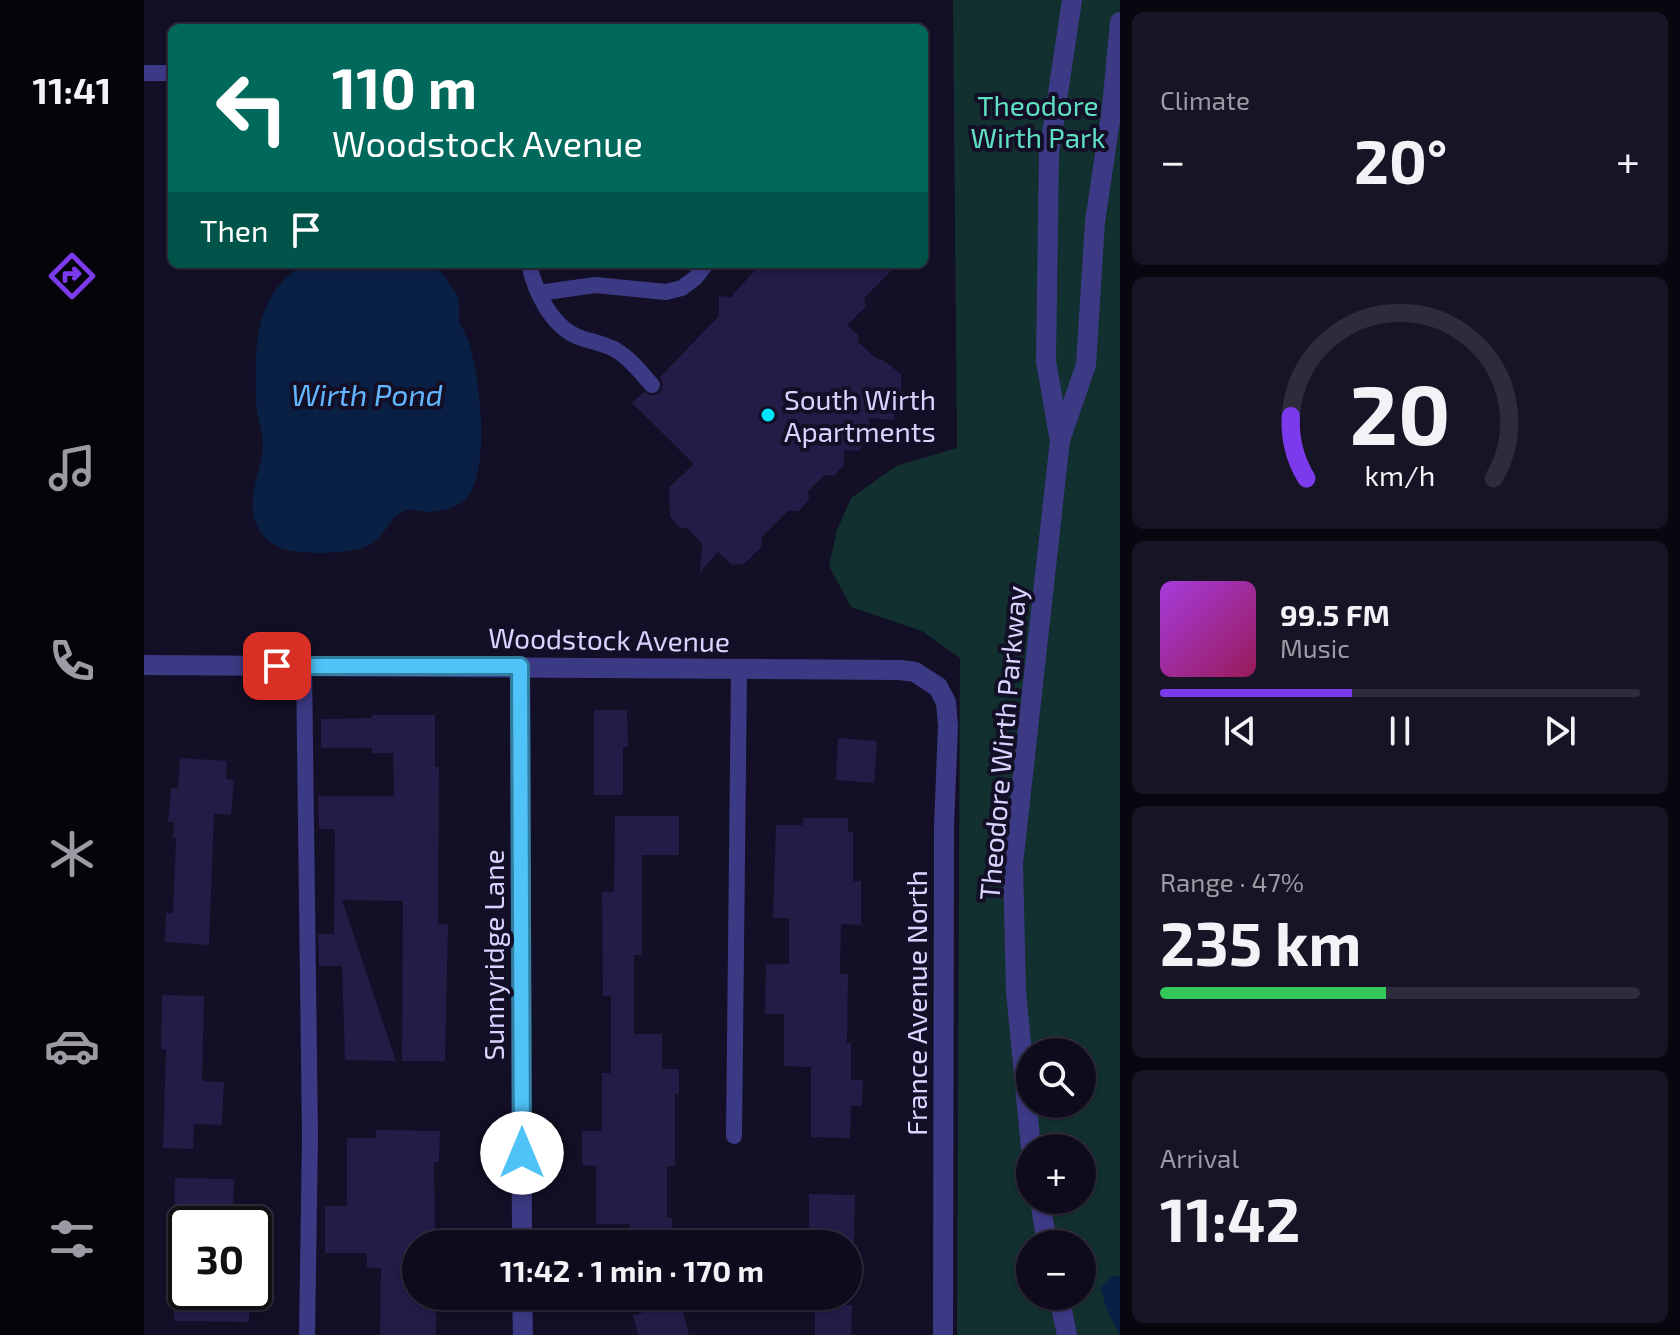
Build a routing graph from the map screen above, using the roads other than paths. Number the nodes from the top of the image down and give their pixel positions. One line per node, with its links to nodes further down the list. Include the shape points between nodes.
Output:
1 (1072, 0): 9 (street, Theodore Wirth Parkway, via 1049,153 1047,216 1046,361)
2 (1120, 22): 9 (street, Theodore Wirth Parkway, via 1095,222 1086,365)
3 (144, 73): 4 (lane)
4 (168, 73)
5 (530, 268): 7 (lane)
6 (703, 268): 7 (lane, via 682,288 666,292 595,285)
7 (539, 293): 8 (lane, via 560,326 617,350)
8 (652, 385)
9 (1060, 440): 15 (street, Theodore Wirth Parkway, via 1013,864 1016,991)
10 (144, 665): 11 (street, Woodstock Avenue)
11 (304, 666): 12 (street, Woodstock Avenue); 20 (lane)
12 (520, 666): 13 (street, Woodstock Avenue); 17 (street, Sunnyridge Lane)
13 (739, 669): 14 (street, Woodstock Avenue, via 900,670); 16 (lane)
14 (927, 679): 22 (street, France Avenue North, via 946,702 948,726)
15 (1030, 1134)
16 (734, 1136)
17 (522, 1230)
18 (522, 1310): 21 (street)
19 (1062, 1310): 23 (street)
20 (307, 1335)
21 (523, 1335)
22 (943, 1335)
23 (1067, 1335)

